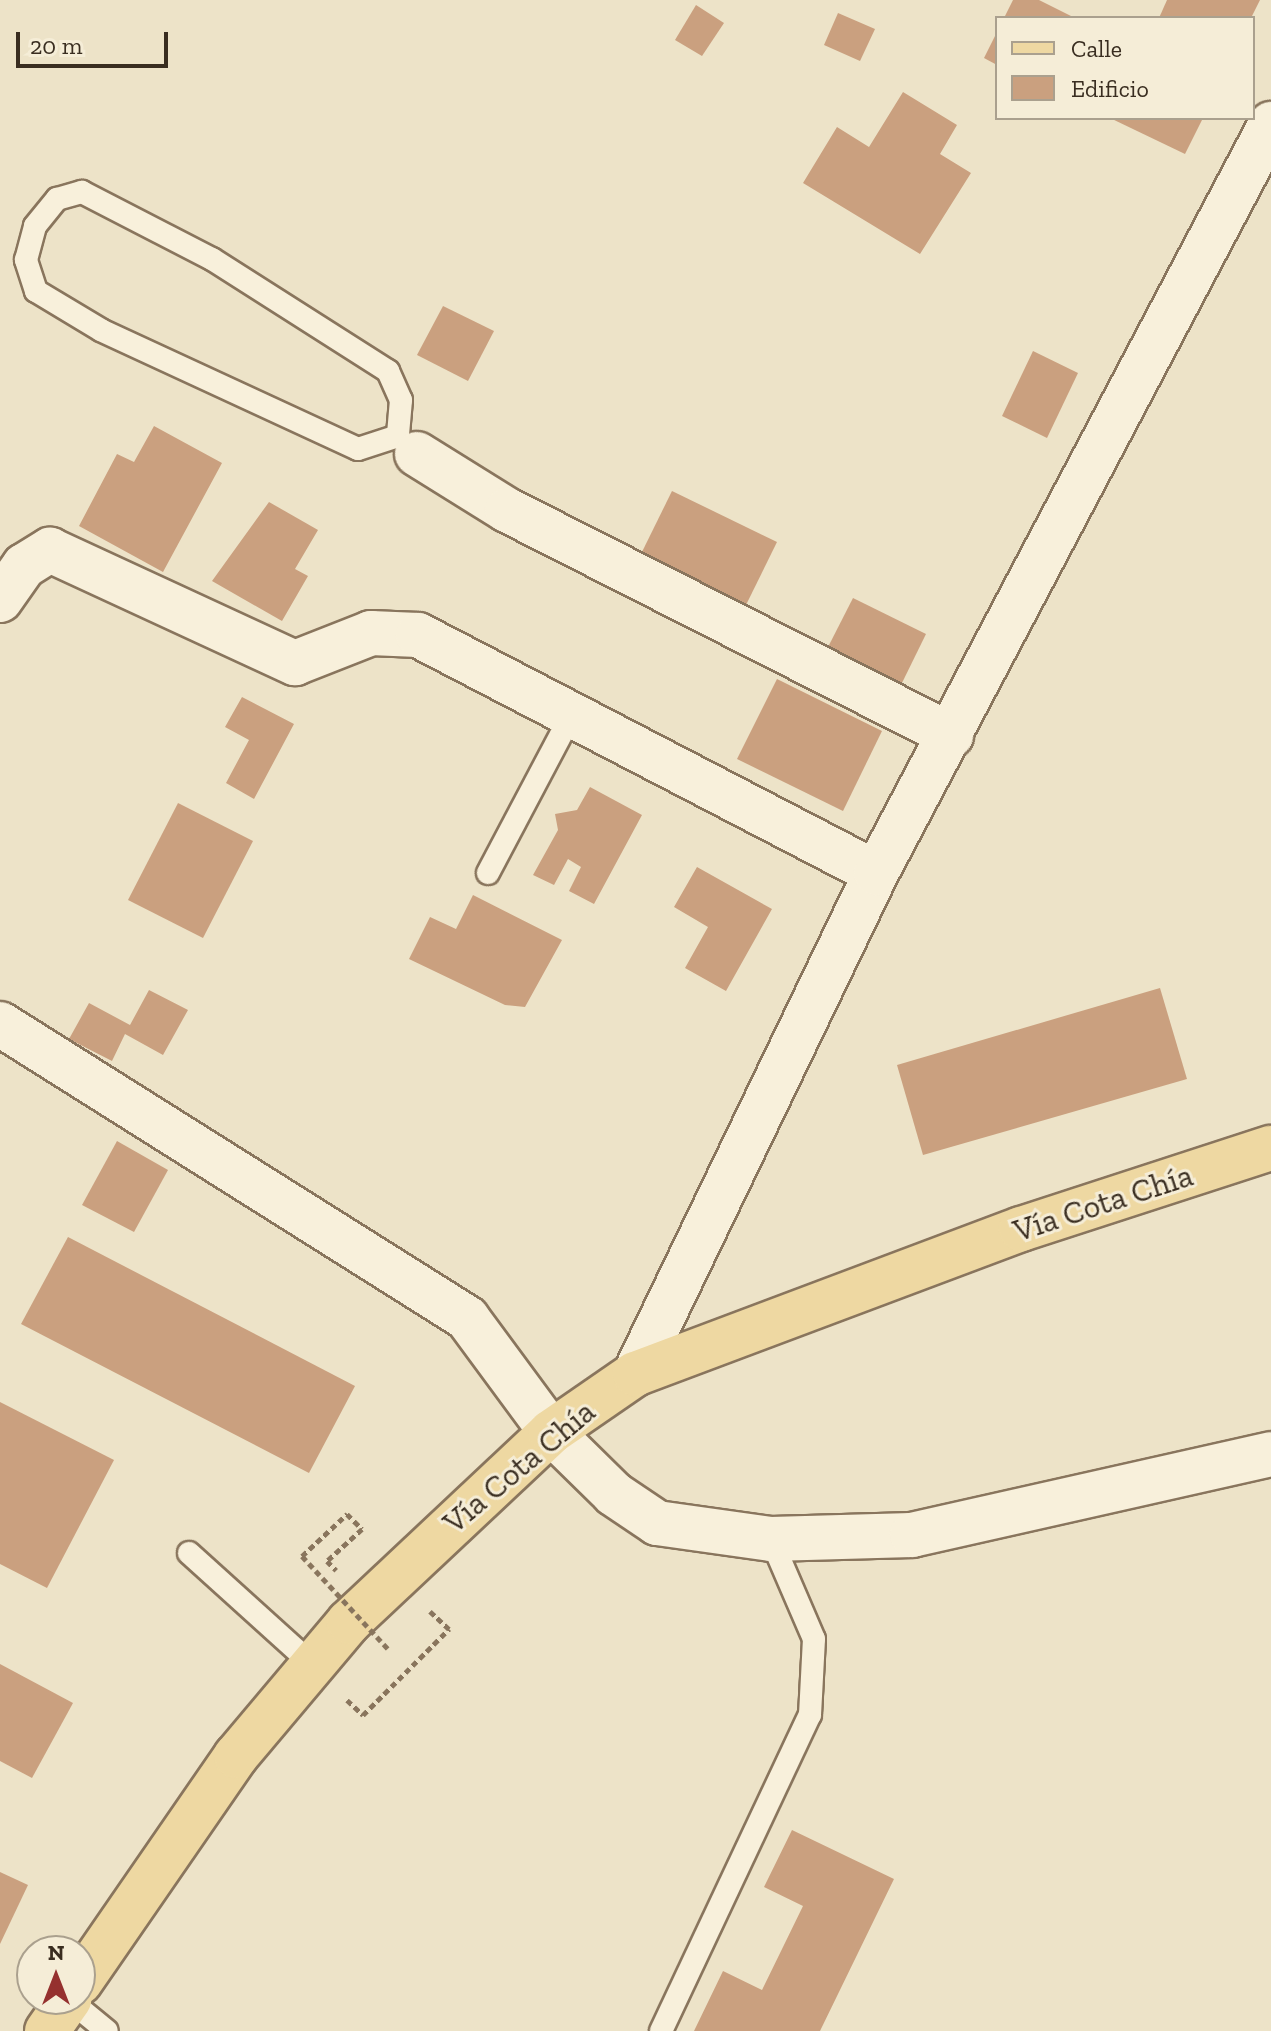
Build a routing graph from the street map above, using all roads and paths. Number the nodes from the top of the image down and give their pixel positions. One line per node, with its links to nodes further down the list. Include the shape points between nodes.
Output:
1 (1271, 124): 5 (street)
2 (408, 445): 2 (lane, via 401,400 388,371 212,259 82,192 57,199 35,226 26,260 36,291 101,330 358,449); 5 (street, via 507,510)
3 (0, 600): 4 (street, via 24,566 50,550 295,663 371,633 407,633)
4 (573, 712): 6 (lane); 7 (street)
5 (951, 735): 7 (street)
6 (488, 873)
7 (876, 873): 10 (street)
8 (0, 1024): 11 (street, via 467,1318)
9 (1271, 1148): 10 (main road, Vía Cota Chía, via 1021,1229)
10 (635, 1374): 11 (main road, Vía Cota Chía)
11 (551, 1432): 13 (street, via 614,1494 657,1523); 15 (main road, Vía Cota Chía)
12 (1271, 1454): 13 (street, via 912,1535)
13 (771, 1539): 22 (lane, via 814,1639 810,1715)
14 (189, 1553): 18 (lane)
15 (368, 1604): 17 (path, bridge, via 327,1561 362,1529 347,1514 302,1556 390,1651); 18 (main road, Vía Cota Chía)
16 (420, 1621): 18 (path, via 430,1611 449,1629 363,1715)
17 (400, 1641)
18 (313, 1665): 19 (main road, Vía Cota Chía, via 236,1756)
19 (96, 1959)
20 (88, 2015): 21 (lane)
21 (107, 2031)
22 (661, 2031)

